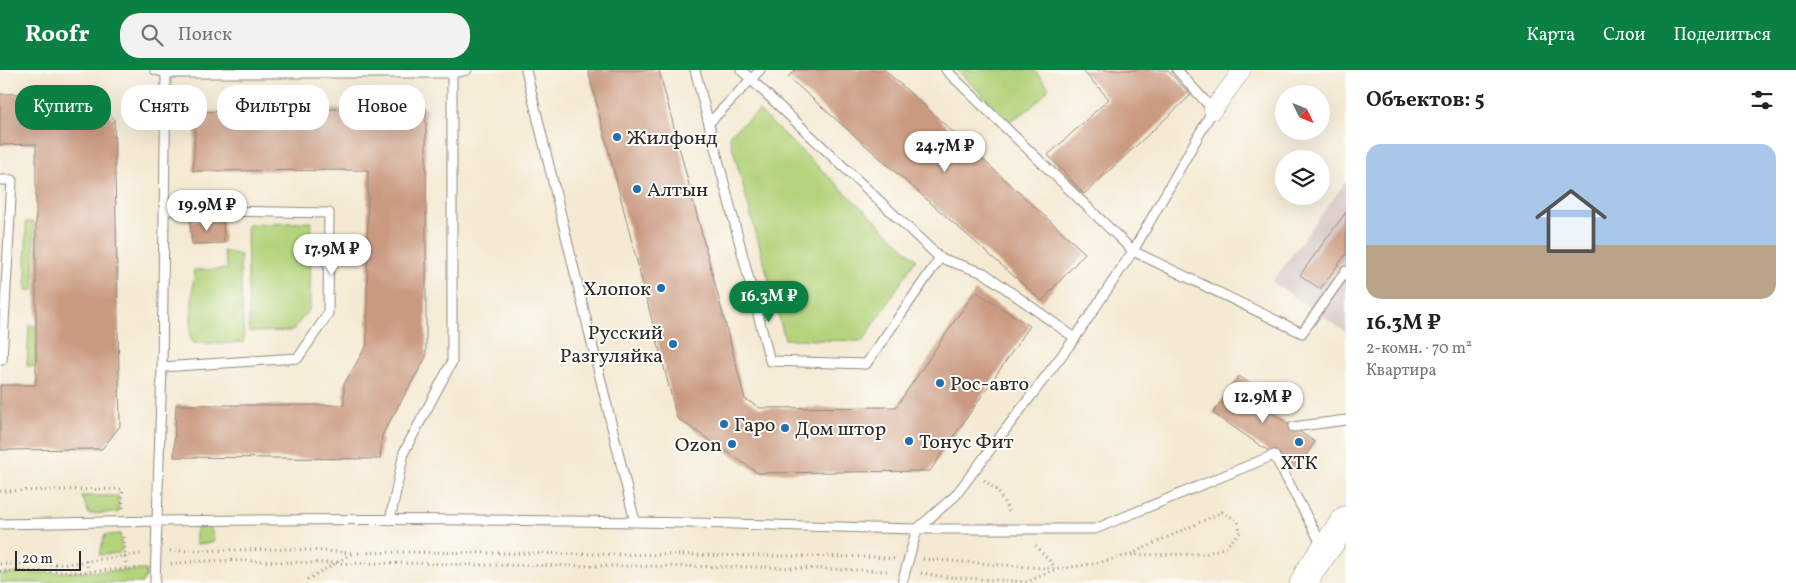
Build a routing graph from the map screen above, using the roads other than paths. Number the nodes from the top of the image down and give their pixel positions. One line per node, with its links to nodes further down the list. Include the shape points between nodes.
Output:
1 (156, 70): 10 (lane)
2 (467, 70): 11 (lane)
3 (526, 70): 27 (lane)
4 (695, 70): 14 (lane)
5 (741, 70): 12 (lane)
6 (760, 70): 12 (lane)
7 (946, 70): 17 (lane)
8 (1177, 70): 13 (lane)
9 (1242, 70): 13 (street)
10 (166, 73): 11 (lane); 16 (lane)
11 (452, 74): 26 (lane, via 452,362 404,452)
12 (751, 79): 14 (lane); 18 (lane)
13 (1212, 110): 17 (lane)
14 (709, 123): 18 (lane, via 770,360 866,364)
15 (0, 180): 21 (lane, via 12,180)
16 (164, 210): 22 (lane); 22 (lane, via 329,213 328,314 298,358)
17 (1133, 251): 19 (lane, via 1302,333); 20 (lane)
18 (940, 258): 20 (lane, via 984,273)
19 (1346, 272)
20 (1074, 338): 30 (lane, via 955,496)
21 (0, 360)
22 (162, 367): 25 (lane)
23 (1346, 420): 24 (lane)
24 (1293, 427)
25 (156, 520): 26 (lane); 28 (lane); 32 (lane)
26 (390, 520): 27 (lane)
27 (636, 522): 30 (lane)
28 (0, 524)
29 (1345, 525): 31 (main road)
30 (917, 529): 31 (lane, via 1095,529 1274,455); 33 (lane)
31 (1309, 572)
32 (155, 583)
33 (902, 583)

